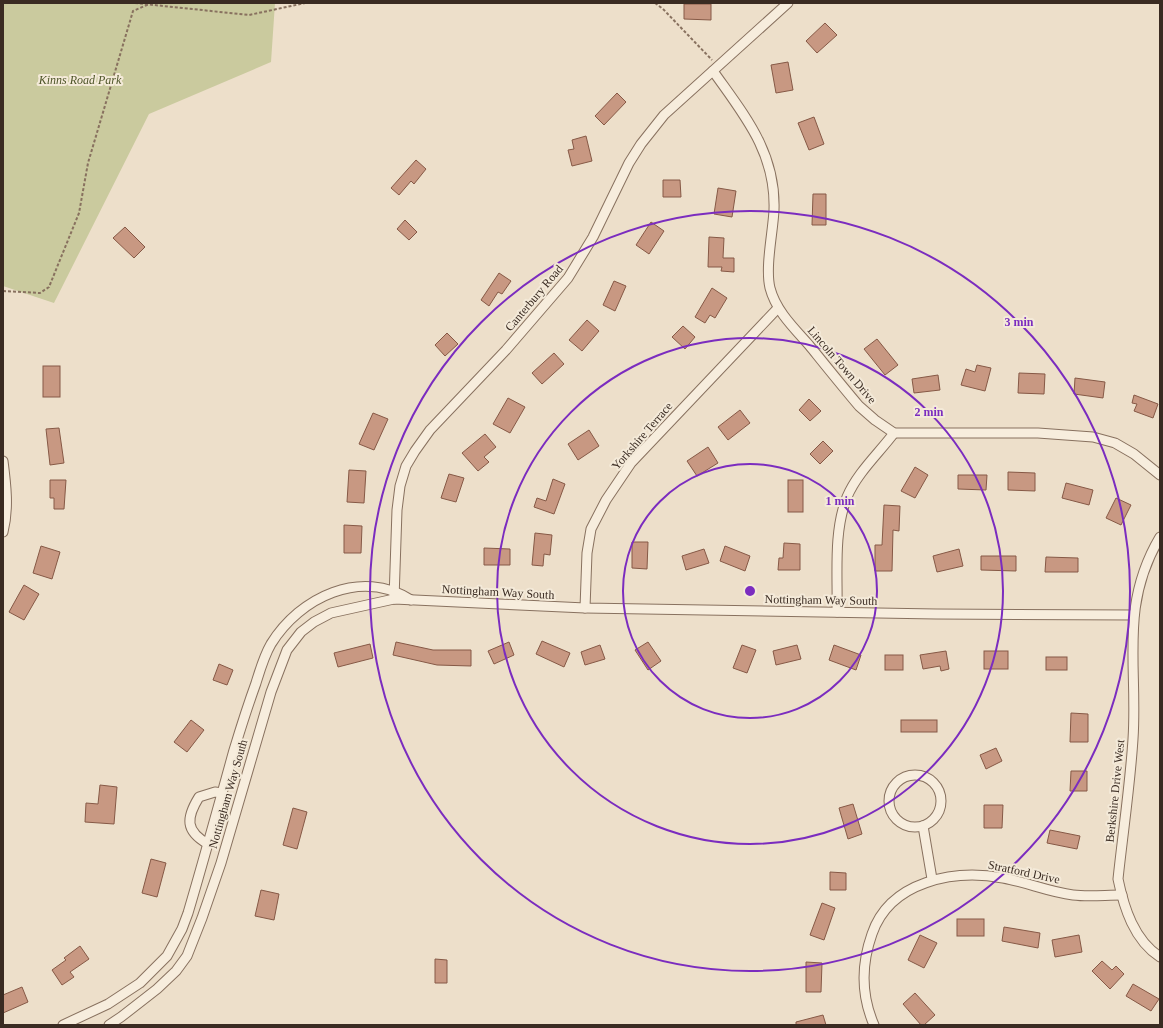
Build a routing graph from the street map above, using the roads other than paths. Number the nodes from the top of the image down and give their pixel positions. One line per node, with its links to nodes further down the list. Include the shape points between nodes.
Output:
1 (788, 3): 2 (street, Canterbury Road)
2 (716, 69): 3 (street, Lincoln Town Drive, via 759,140 768,165 773,186 774,209 770,288); 9 (street, Canterbury Road, via 664,115 641,144 593,237 568,278 506,350 430,430 415,451 406,466 400,486)
3 (778, 308): 4 (street, Lincoln Town Drive, via 859,406); 10 (street, Yorkshire Terrace, via 631,463 606,500 591,529 587,554)
4 (894, 433): 6 (street, via 1038,433 1093,437 1134,454); 11 (street, via 857,479 847,497 838,546)
5 (3, 461): 7 (street, via 6,483)
6 (1160, 475)
7 (3, 532)
8 (1160, 537): 12 (street, Berkshire Drive West, via 1149,555 1139,585)
9 (394, 595): 10 (street, Nottingham Way South, via 413,600); 13 (street, Nottingham Way South, via 357,587 330,592 313,601 284,627 271,644 262,664); 20 (street, Nottingham Way South, via 331,613 301,632 287,650 271,692 221,863 187,956 157,989 122,1018)
10 (585, 608): 11 (street, Nottingham Way South)
11 (837, 612): 12 (street, Nottingham Way South)
12 (1134, 614): 17 (street, Berkshire Drive West, via 1133,739 1118,878)
13 (222, 793): 15 (street, Nottingham Way South); 15 (street, Nottingham Way South, via 215,792 199,797 189,815 189,824 194,834)
14 (923, 826): 14 (street, via 904,825 895,817 890,806 892,788 906,776 925,777 935,784 941,796 938,814); 16 (street)
15 (208, 844): 19 (street, Nottingham Way South, via 188,913 167,956 140,983 108,1004)
16 (932, 879): 17 (street, Stratford Drive, via 980,875 1072,895); 21 (street, Stratford Drive, via 898,898 873,929 865,953 864,996)
17 (1122, 894): 18 (street, Berkshire Drive West, via 1142,942)
18 (1160, 957)
19 (63, 1025)
20 (109, 1025)
21 (874, 1025)

